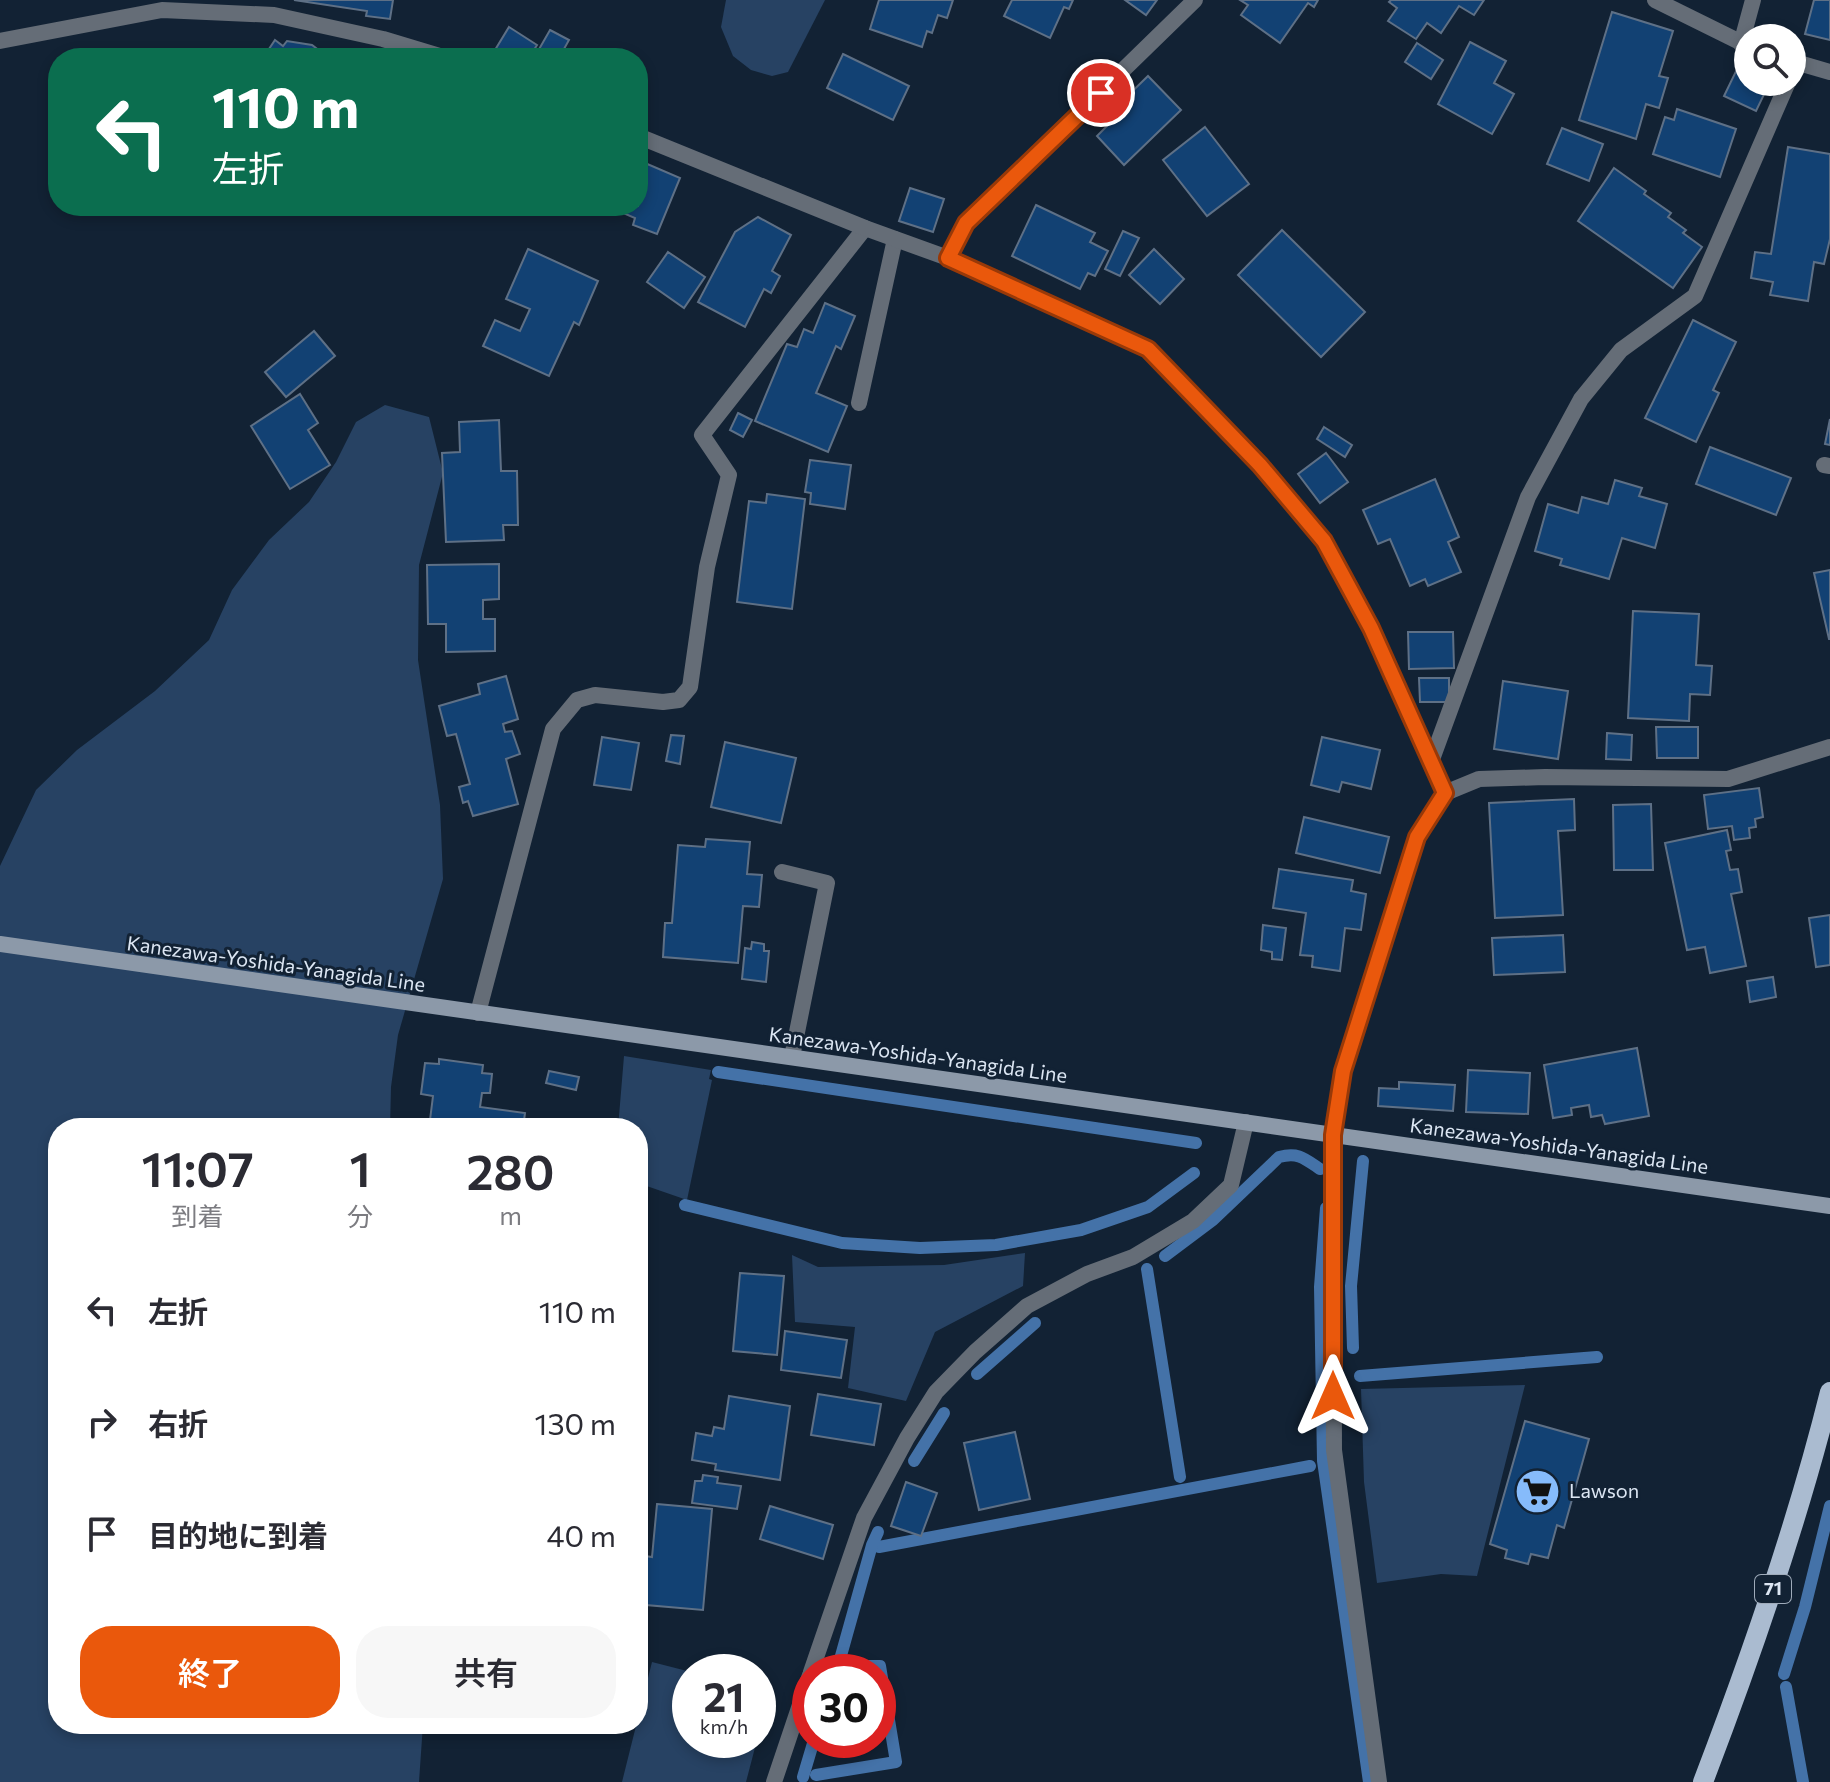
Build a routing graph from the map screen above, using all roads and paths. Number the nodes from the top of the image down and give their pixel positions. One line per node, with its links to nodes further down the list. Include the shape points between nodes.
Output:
1 (1195, 0): 14 (street, via 966,223)
2 (1655, 0): 5 (street)
3 (1753, 0): 4 (street)
4 (1748, 24)
5 (1734, 40)
6 (0, 41): 7 (street, via 162,10 274,15)
7 (413, 48)
8 (1806, 68): 9 (street)
9 (1830, 72)
10 (1782, 96): 17 (street, via 1695,296 1611,362 1581,399 1528,497)
11 (648, 140): 12 (street)
12 (865, 228): 13 (street); 21 (street, via 702,435 729,475 707,567 690,687 679,700 663,702 595,695 577,700 553,729)
13 (895, 239): 14 (street); 15 (street)
14 (948, 258): 17 (street, via 1148,349 1260,465 1324,541)
15 (859, 403)
16 (1830, 747): 18 (street, via 1728,779 1479,779)
17 (1431, 762): 18 (street)
18 (1445, 793): 24 (street, via 1412,852 1343,1071)
19 (782, 872): 22 (street, via 827,883)
20 (0, 944): 21 (main road, Kanezawa-Yoshida-Yanagida Line)
21 (478, 1013): 22 (main road, Kanezawa-Yoshida-Yanagida Line)
22 (792, 1057): 23 (main road, Kanezawa-Yoshida-Yanagida Line)
23 (1246, 1122): 24 (main road, Kanezawa-Yoshida-Yanagida Line); 27 (street, via 1231,1185 1193,1221 1133,1257 1027,1306 936,1392 864,1518)
24 (1333, 1135): 25 (main road, Kanezawa-Yoshida-Yanagida Line); 30 (street, via 1334,1450)
25 (1830, 1206)
26 (1830, 1392): 31 (main road, 71, via 1756,1642)
27 (817, 1654)
28 (792, 1728): 29 (street)
29 (774, 1782)
30 (1379, 1782)
31 (1703, 1782)

